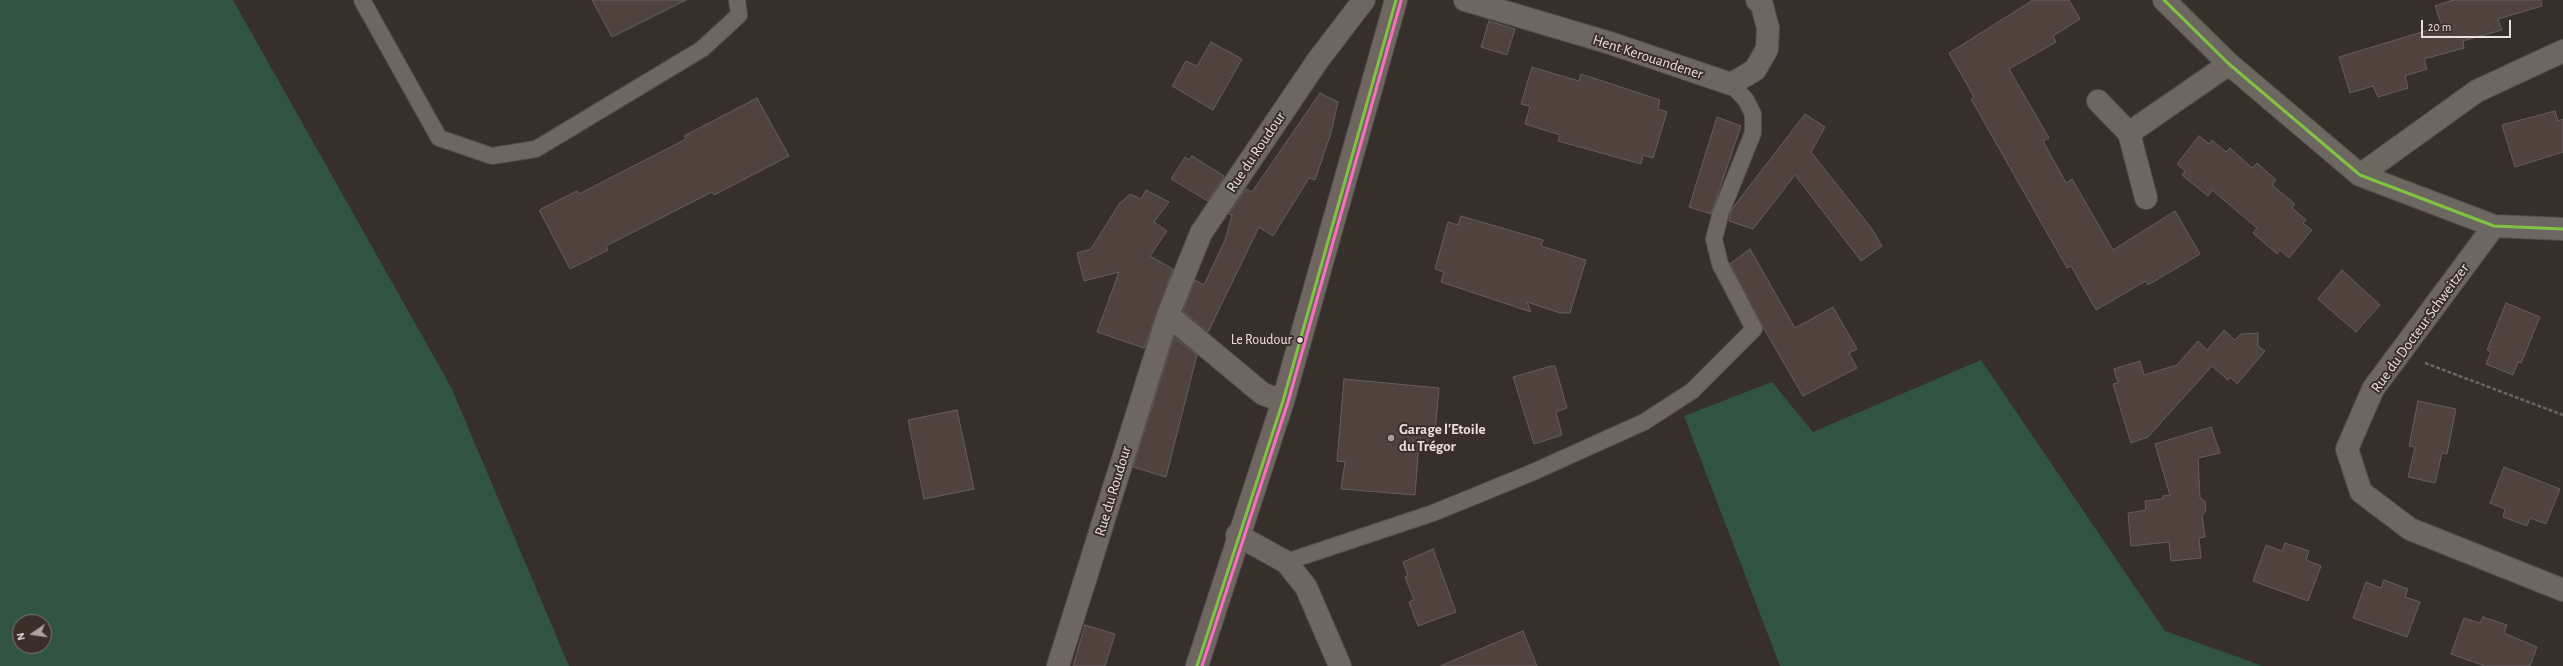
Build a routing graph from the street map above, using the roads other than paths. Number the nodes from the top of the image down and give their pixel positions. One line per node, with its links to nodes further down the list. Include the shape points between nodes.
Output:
1 (362, 0): 2 (lane, via 439,138 492,156 536,150 702,49 740,14)
2 (737, 0)
3 (1364, 0): 17 (street, Rue du Roudour, via 1318,60 1201,233)
4 (1396, 0): 18 (main road)
5 (1465, 0): 10 (street, Hent Kerouandener, via 1610,43)
6 (1757, 0): 10 (street, via 1762,6 1768,28 1767,49 1755,70)
7 (2164, 0): 9 (street)
8 (2563, 51): 13 (street, via 2477,91)
9 (2229, 64): 12 (street); 13 (street)
10 (1731, 84): 20 (lane, via 1746,100 1754,114 1753,133 1721,212 1714,239 1720,264 1754,329 1692,390 1644,422 1531,473 1433,513)
11 (2098, 101): 12 (street)
12 (2129, 133): 14 (street)
13 (2360, 175): 15 (street)
14 (2146, 198)
15 (2494, 226): 16 (street); 21 (street, Rue du Docteur Schweitzer, via 2373,389 2347,449 2361,492 2410,529)
16 (2563, 229)
17 (1168, 315): 18 (street, via 1263,394); 22 (street, Rue du Roudour)
18 (1283, 401): 19 (main road)
19 (1238, 535): 20 (street); 23 (main road)
20 (1286, 562): 24 (street, via 1306,587)
21 (2563, 590)
22 (1058, 666)
23 (1197, 666)
24 (1340, 666)

